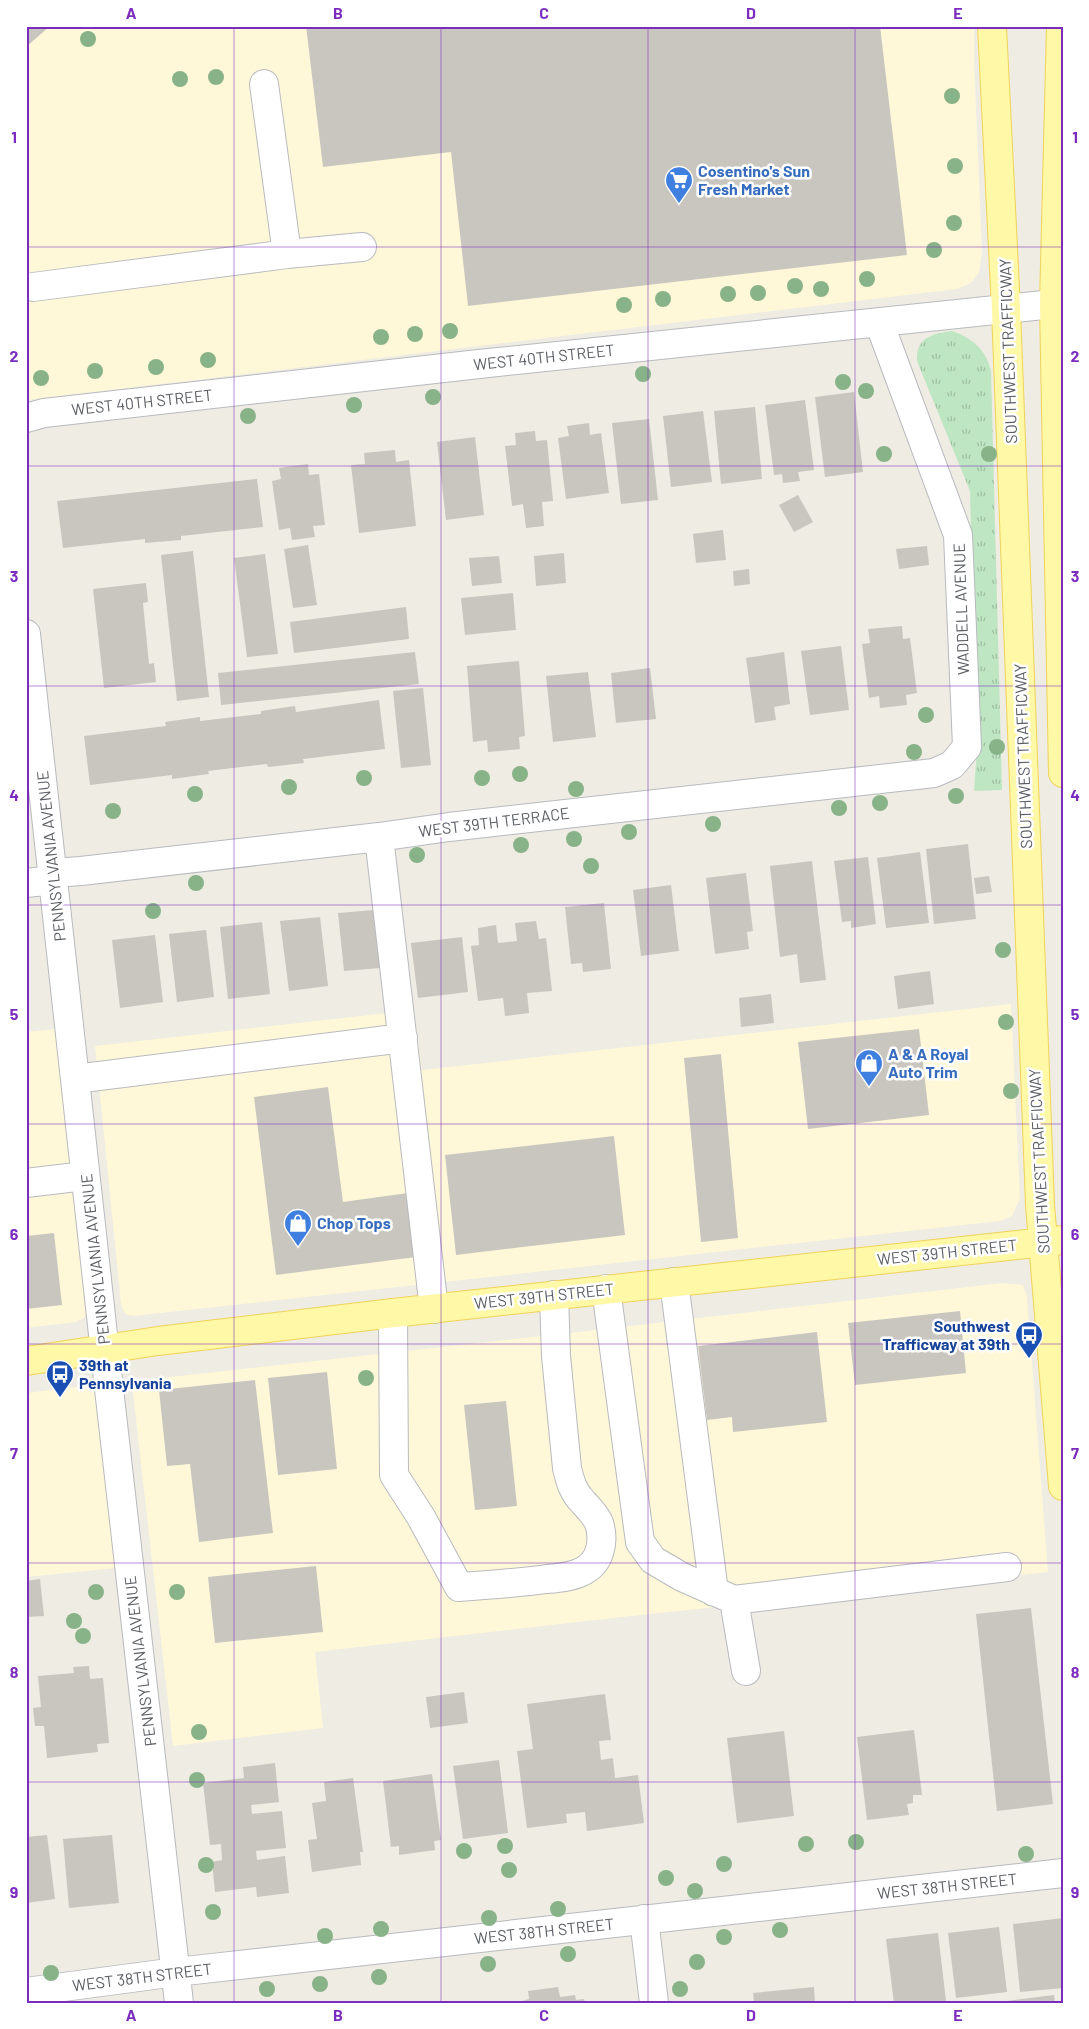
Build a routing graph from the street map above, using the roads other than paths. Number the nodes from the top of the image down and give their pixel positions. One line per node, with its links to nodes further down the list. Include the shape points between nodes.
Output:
1 (992, 26): 9 (main road, SOUTHWEST TRAFFICWAY)
2 (1060, 26): 3 (main road)
3 (1061, 80): 8 (main road)
4 (264, 84): 6 (street)
5 (362, 247): 6 (street)
6 (287, 254): 7 (street)
7 (33, 287)
8 (1058, 303): 9 (street, WEST 40TH STREET); 13 (main road)
9 (1006, 309): 10 (street, WEST 40TH STREET); 22 (main road, SOUTHWEST TRAFFICWAY)
10 (879, 322): 11 (street, WEST 40TH STREET, via 479,364 44,413); 14 (street, WADDELL AVENUE, via 958,535 966,747 952,765)
11 (26, 418)
12 (26, 634): 16 (street, PENNSYLVANIA AVENUE)
13 (1062, 764)
14 (934, 773): 15 (street, WEST 39TH TERRACE)
15 (379, 837): 16 (street, WEST 39TH TERRACE); 18 (street)
16 (53, 876): 17 (street, WEST 39TH TERRACE); 19 (street, PENNSYLVANIA AVENUE)
17 (26, 883)
18 (403, 1038): 19 (street); 26 (street)
19 (75, 1079): 20 (street, PENNSYLVANIA AVENUE)
20 (85, 1176): 21 (street); 28 (street, PENNSYLVANIA AVENUE)
21 (26, 1183)
22 (1053, 1240): 23 (main road, WEST 39TH STREET); 30 (main road, SOUTHWEST TRAFFICWAY)
23 (674, 1282): 24 (main road, WEST 39TH STREET); 32 (street)
24 (606, 1289): 25 (main road, WEST 39TH STREET); 32 (street, via 640,1542 653,1560)
25 (554, 1295): 26 (main road, WEST 39TH STREET); 27 (street, via 556,1356 567,1468 571,1485 599,1524 600,1552 595,1562 582,1572 513,1584 459,1587 394,1475)
26 (434, 1309): 27 (main road, WEST 39TH STREET)
27 (393, 1313): 28 (main road, WEST 39TH STREET)
28 (105, 1349): 29 (main road, WEST 39TH STREET); 36 (street, PENNSYLVANIA AVENUE)
29 (26, 1361)
30 (1063, 1486)
31 (1007, 1567): 32 (street)
32 (724, 1596): 33 (street)
33 (746, 1671)
34 (1063, 1873): 35 (street, WEST 38TH STREET)
35 (644, 1920): 36 (street, WEST 38TH STREET); 39 (street)
36 (176, 1972): 37 (street, WEST 38TH STREET); 38 (street, PENNSYLVANIA AVENUE)
37 (26, 1992)
38 (180, 2003)
39 (654, 2003)

